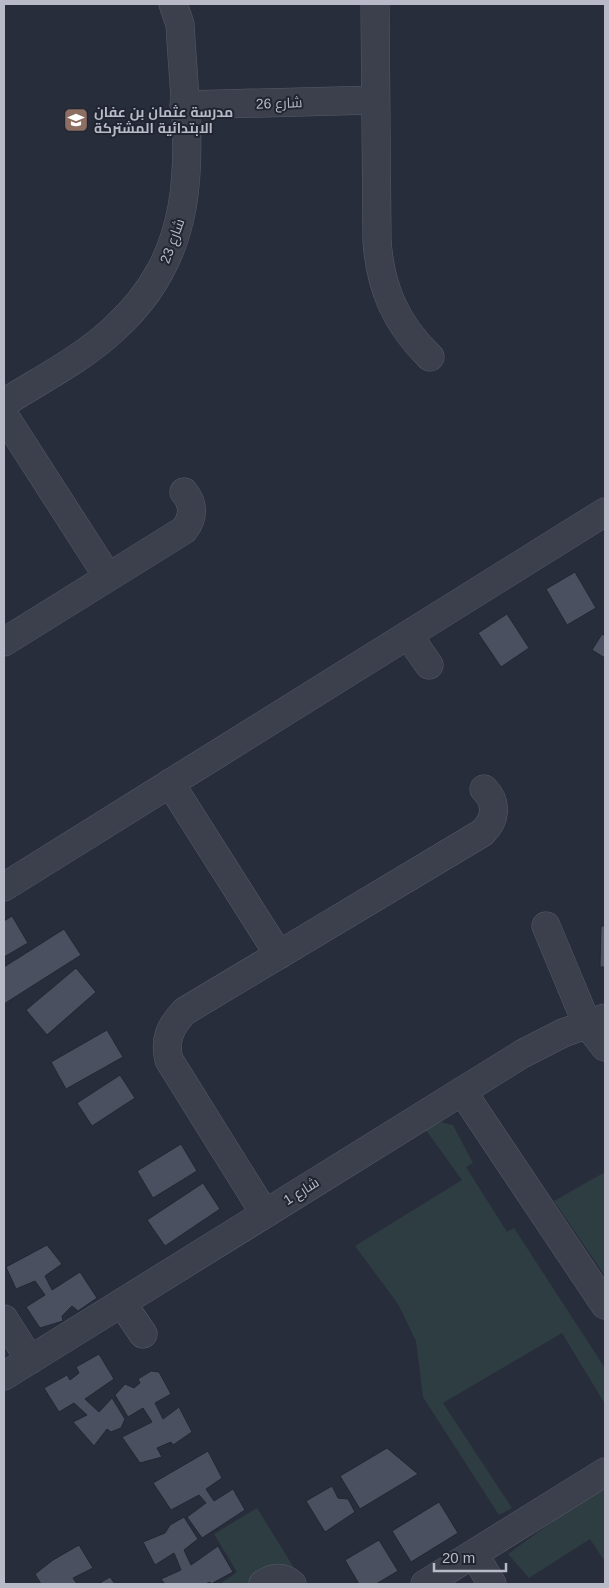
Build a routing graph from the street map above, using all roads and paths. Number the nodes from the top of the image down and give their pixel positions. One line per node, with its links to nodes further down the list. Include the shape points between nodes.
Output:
1 (173, 4): 4 (street, شارع 23, via 180,24)
2 (375, 4): 3 (street)
3 (375, 100): 4 (street, شارع 26); 5 (street, via 377,240 381,274 400,321)
4 (184, 106): 6 (street, شارع 23, via 187,164 183,212 168,258 157,279 144,298 95,345)
5 (430, 357)
6 (4, 403)
7 (4, 415): 10 (street)
8 (184, 492): 10 (street, via 192,511 184,530)
9 (605, 512): 11 (street)
10 (108, 577): 12 (street)
11 (408, 635): 13 (street); 14 (street)
12 (4, 642)
13 (429, 665)
14 (170, 783): 16 (street); 18 (street)
15 (484, 789): 18 (street, via 490,794 494,808 491,822 482,833)
16 (4, 887)
17 (546, 926): 19 (street)
18 (279, 955): 22 (street, via 185,1011 170,1030 166,1048 169,1060)
19 (596, 1021): 20 (street); 21 (street, شارع 1, via 522,1054)
20 (605, 1047)
21 (462, 1091): 22 (street, شارع 1); 24 (street)
22 (265, 1214): 23 (street, شارع 1)
23 (122, 1303): 26 (street); 27 (street, شارع 1)
24 (605, 1305)
25 (4, 1319): 27 (street)
26 (143, 1334)
27 (30, 1360): 28 (street, شارع 1)
28 (4, 1376)
29 (605, 1472): 30 (street)
30 (474, 1554): 33 (street); 34 (street)
31 (262, 1584): 32 (street, via 276,1578)
32 (292, 1584)
33 (425, 1584)
34 (492, 1584)

